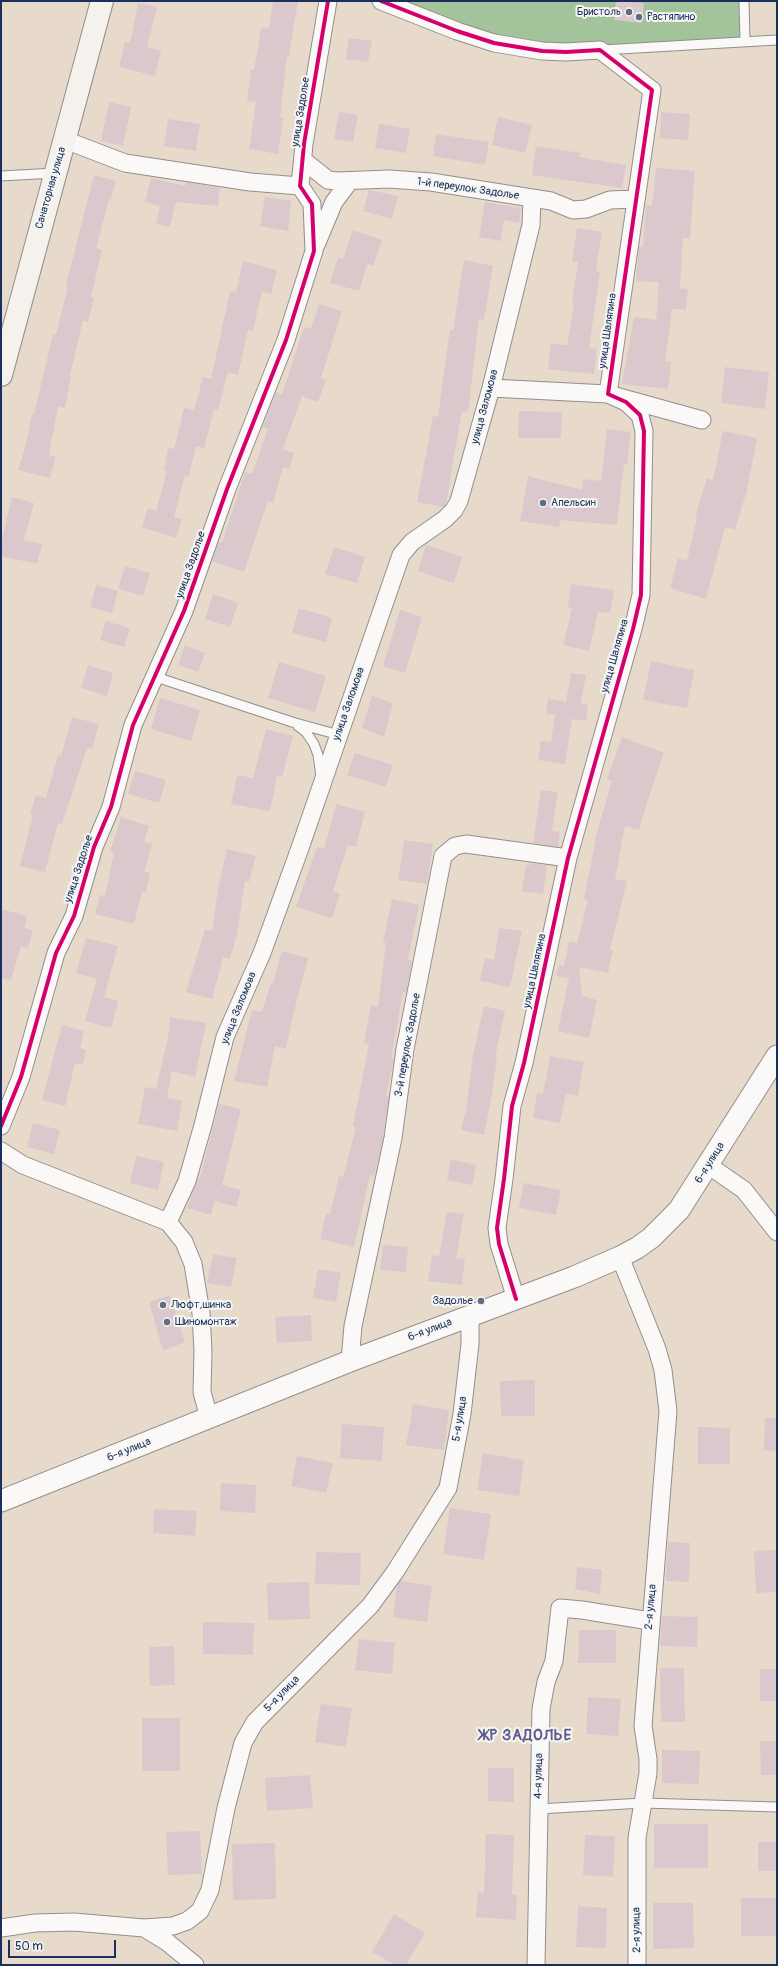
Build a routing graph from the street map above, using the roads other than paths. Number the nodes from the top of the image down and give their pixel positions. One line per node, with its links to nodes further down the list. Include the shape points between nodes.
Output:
1 (102, 1): 8 (main road, Санаторная улица)
2 (328, 1): 9 (street, улица Задолье, via 304,144)
3 (380, 1): 7 (street, via 494,42 542,51)
4 (744, 1): 6 (lane)
5 (777, 40): 6 (lane)
6 (745, 41): 7 (lane)
7 (600, 50): 15 (street, улица Шаляпина, via 652,90)
8 (65, 140): 10 (main road, Санаторная улица); 13 (street, via 125,163 242,181)
9 (304, 161): 12 (street, 1-й переулок Задолье, via 328,180); 13 (street, улица Задолье)
10 (54, 173): 11 (lane); 17 (main road, Санаторная улица)
11 (1, 176)
12 (349, 182): 14 (street, 1-й переулок Задолье, via 389,179 431,182); 16 (street, via 334,202)
13 (300, 186): 16 (street, улица Задолье, via 312,204)
14 (532, 198): 15 (street, 1-й переулок Задолье, via 551,200 573,210 586,209 610,200); 18 (street, улица Заломова, via 531,225)
15 (636, 199): 19 (street, улица Шаляпина)
16 (314, 251): 21 (street, улица Задолье, via 286,340 184,611)
17 (1, 375)
18 (491, 388): 19 (street); 23 (street, улица Заломова, via 459,500 445,519 412,542 401,555)
19 (608, 394): 20 (street); 25 (street, улица Шаляпина, via 626,402 640,415 644,431 641,595)
20 (702, 420)
21 (156, 677): 22 (lane); 27 (street, улица Задолье, via 133,725 111,807 94,847 74,916 56,952 21,1077)
22 (292, 722): 23 (lane); 24 (lane, via 306,732 314,744)
23 (339, 735): 24 (street, улица Заломова)
24 (322, 783): 30 (street, улица Заломова, via 262,954 225,1037 187,1180)
25 (568, 858): 33 (street, улица Шаляпина, via 524,1063 512,1106 497,1228 499,1244); 35 (street, 3-й переулок Задолье, via 466,844 455,846 443,856 405,1049 393,1138 353,1326)
26 (777, 1056): 29 (street, 6-я улица)
27 (1, 1126)
28 (1, 1151): 30 (street, via 23,1164)
29 (708, 1165): 31 (street, via 744,1190); 32 (street, 6-я улица, via 679,1210 665,1225 651,1238)
30 (168, 1222): 36 (street, via 184,1242 193,1264 202,1328 202,1392)
31 (777, 1232)
32 (620, 1257): 33 (street, 6-я улица); 38 (street, 2-я улица, via 657,1349 666,1388 668,1411)
33 (516, 1299): 34 (street, 6-я улица)
34 (470, 1315): 35 (street, 6-я улица); 43 (street, 5-я улица, via 470,1344 462,1414 451,1476 443,1497 370,1606 255,1722 243,1743 226,1808 210,1890 200,1911 187,1921 173,1926)
35 (350, 1361): 36 (street, 6-я улица)
36 (209, 1418): 37 (street, 6-я улица)
37 (1, 1501)
38 (650, 1622): 39 (street, 2-я улица, via 643,1726 648,1773); 41 (street, 4-я улица, via 560,1608 554,1661 546,1682 541,1709)
39 (643, 1803): 40 (lane); 41 (lane); 46 (street, 2-я улица, via 637,1838)
40 (777, 1807)
41 (538, 1809): 45 (street, 4-я улица)
42 (1, 1928): 43 (street, 5-я улица, via 34,1923 74,1922)
43 (144, 1928): 44 (street, via 167,1942)
44 (195, 1965)
45 (536, 1965)
46 (637, 1965)

